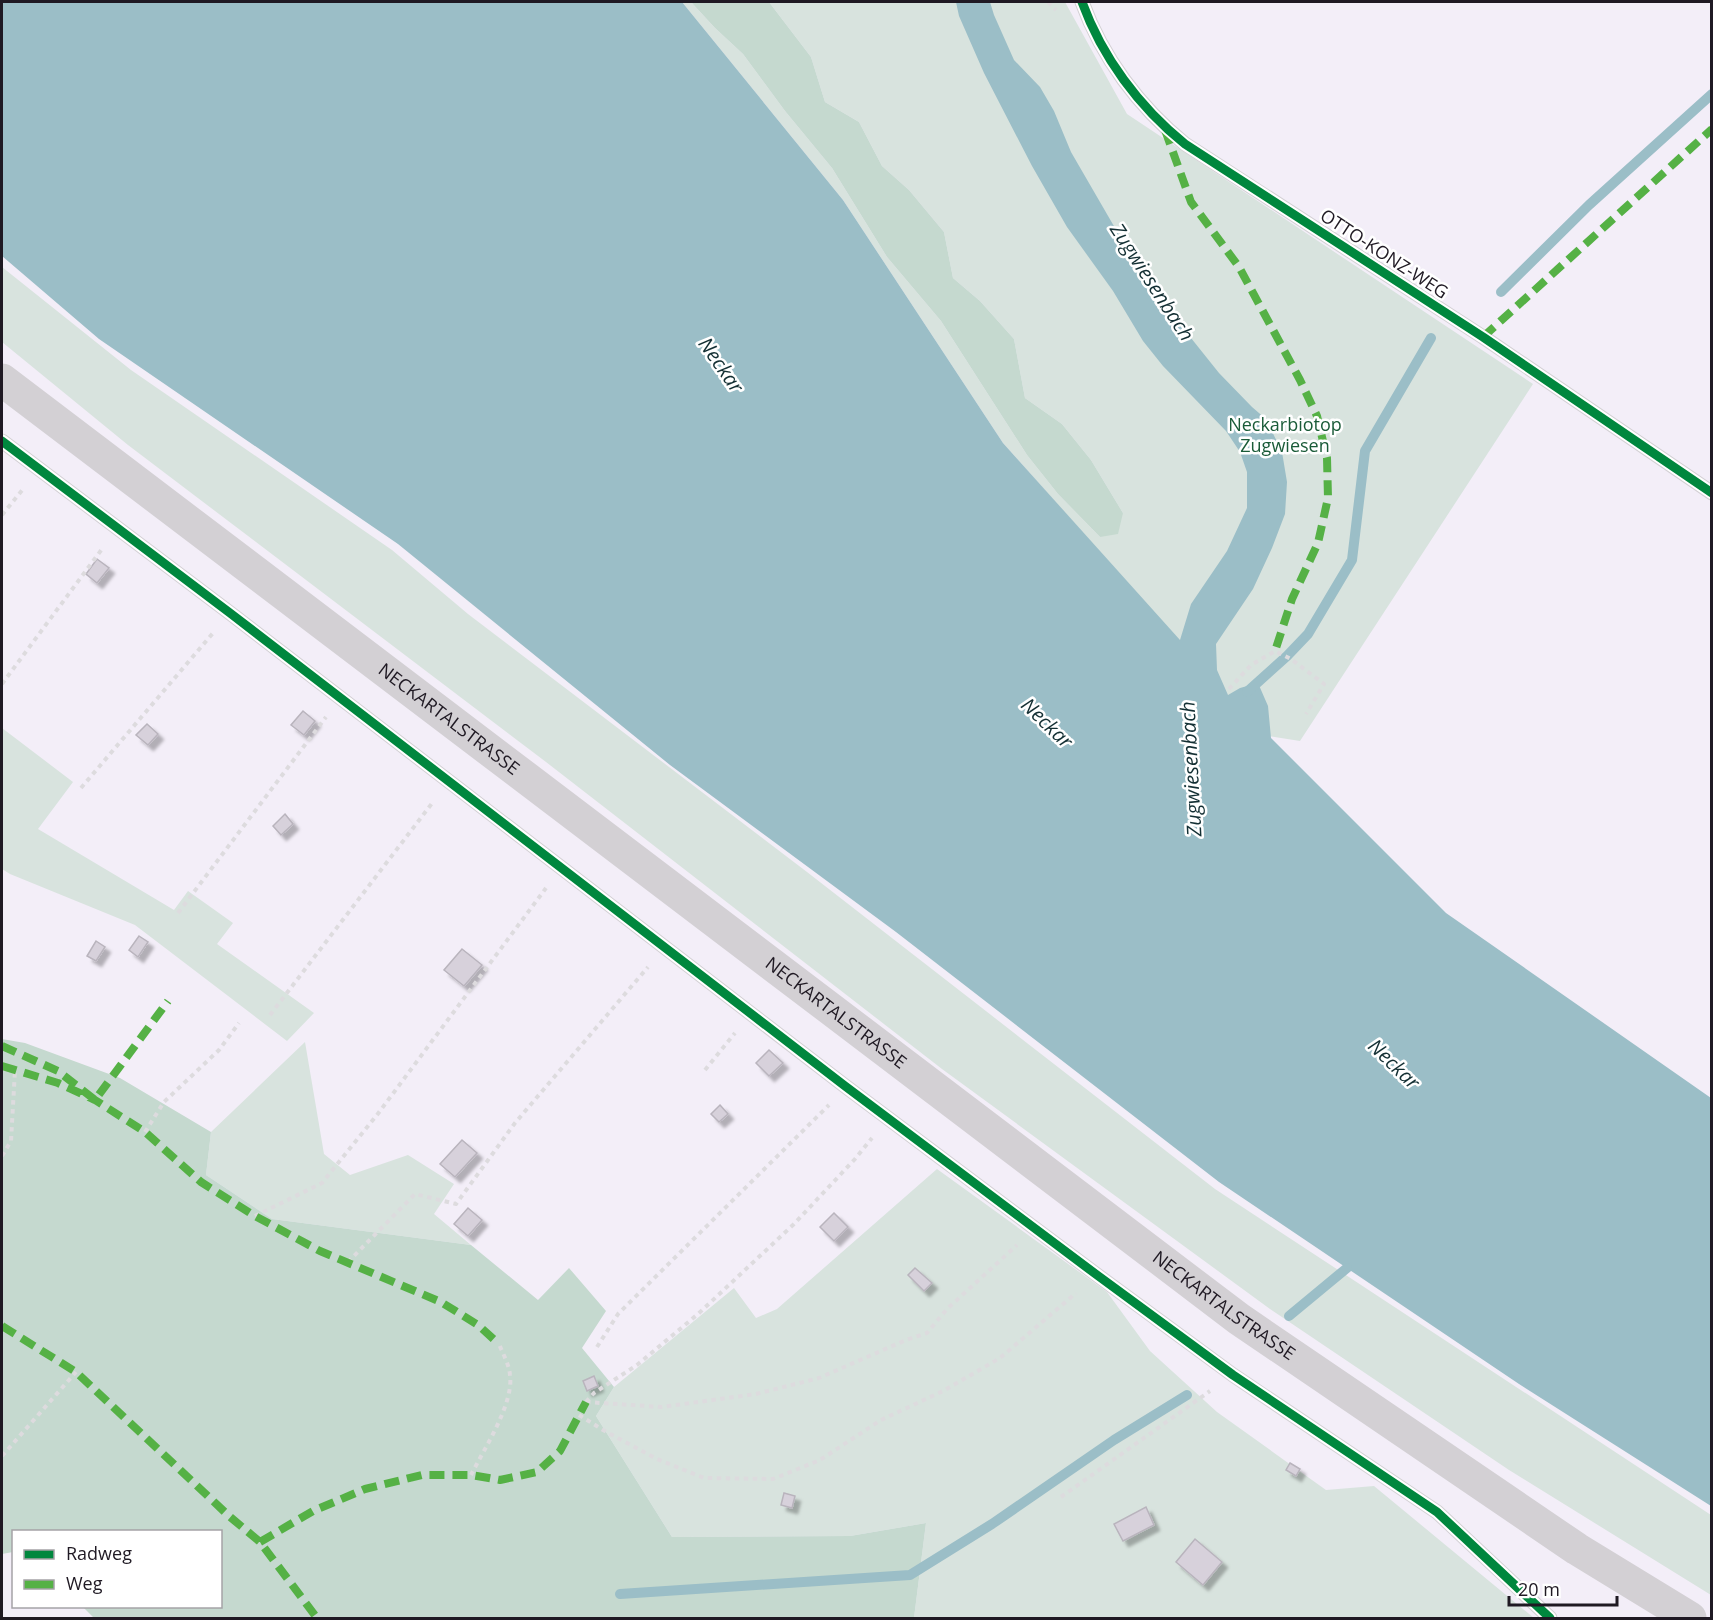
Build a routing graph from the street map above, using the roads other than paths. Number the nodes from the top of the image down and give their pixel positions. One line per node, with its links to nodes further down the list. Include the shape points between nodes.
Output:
1 (1082, 2): 4 (lane, OTTO-KONZ-WEG, via 1092,28 1138,100 1185,144 1483,337)
2 (2, 380): 6 (main road, NECKARTALSTRASSE, via 1239,1319 1577,1549)
3 (2, 441): 5 (lane, via 1097,1275 1233,1375 1437,1512)
4 (1712, 493)
5 (1550, 1618)
6 (1690, 1618)

